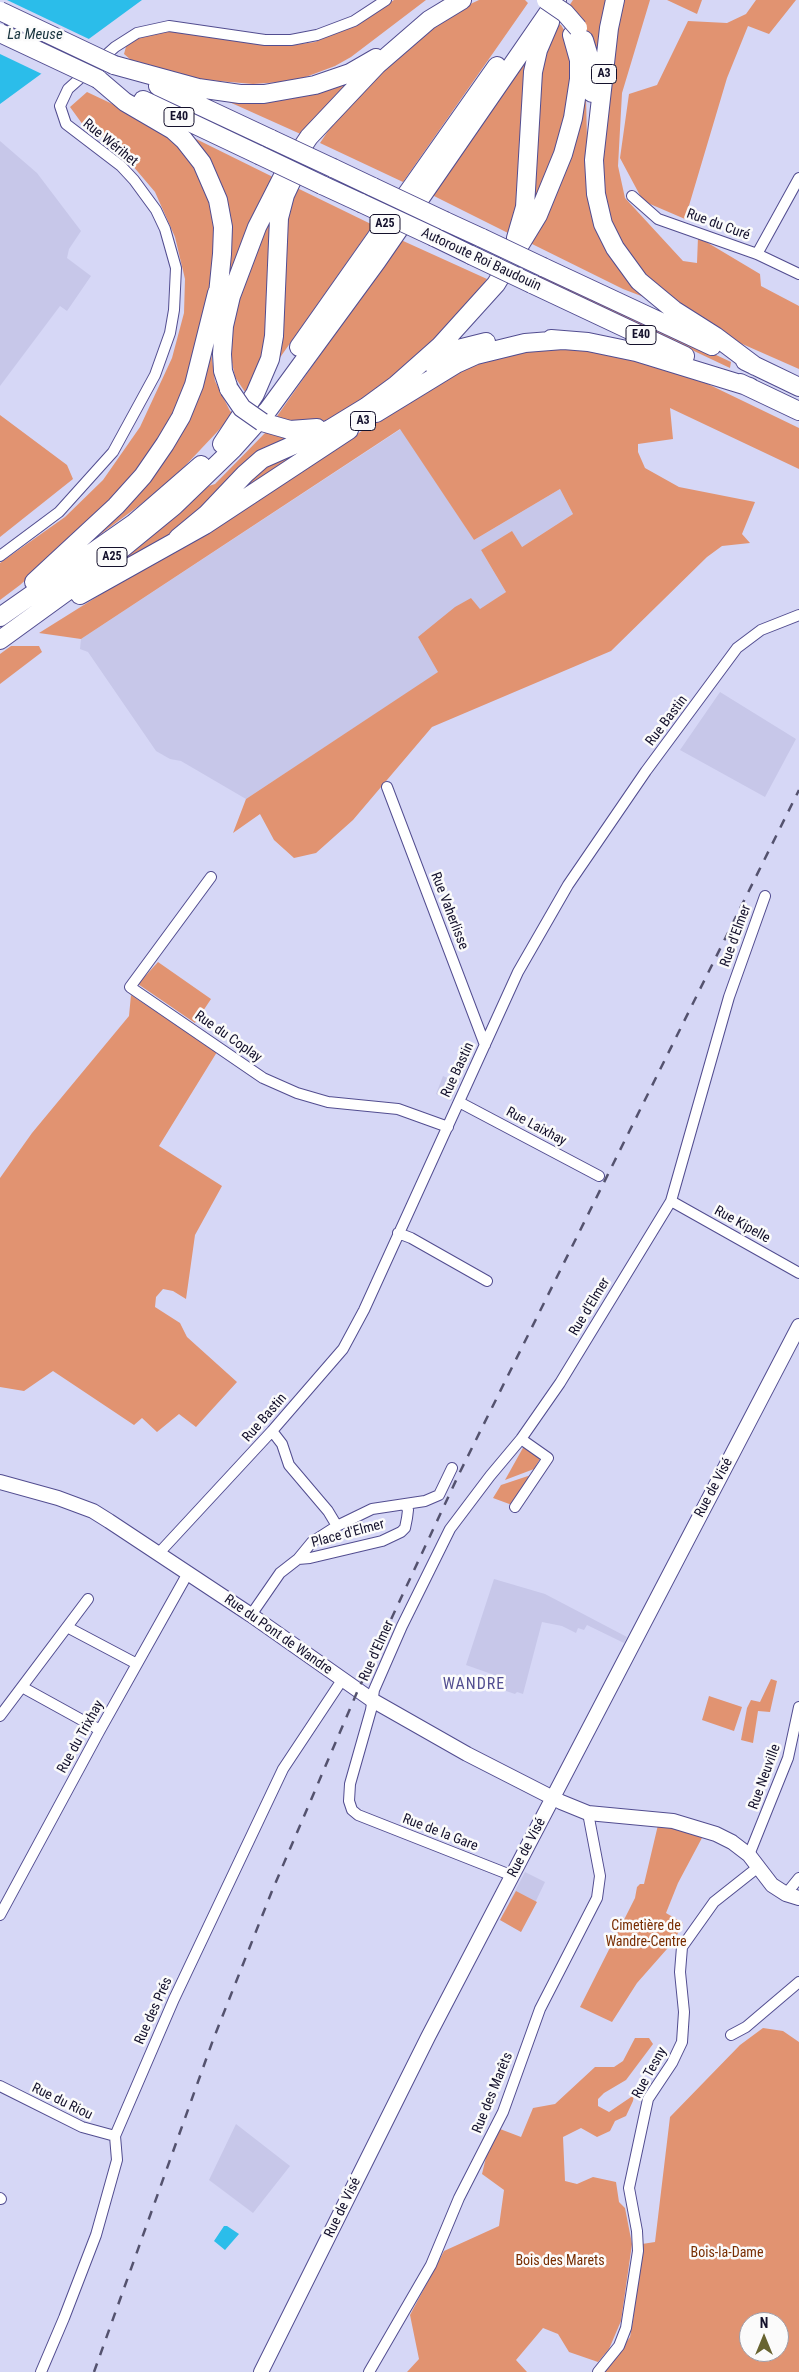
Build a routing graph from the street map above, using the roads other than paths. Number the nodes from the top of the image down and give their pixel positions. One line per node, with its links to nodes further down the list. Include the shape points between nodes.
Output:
1 (386, 0): 31 (street, Rue Wérihet, via 354,21 291,40 265,40 176,26 137,33 115,47 68,89 60,106 66,124 121,166 156,210 176,268 174,310 170,333 155,375 113,452 59,512)
2 (441, 0): 12 (highway, via 373,52)
3 (462, 0): 9 (highway, via 429,20)
4 (615, 0): 14 (highway, A3)
5 (553, 1): 7 (highway, A3, bridge, via 570,18); 20 (highway, A3, via 532,72 522,224); 29 (highway, A25, via 260,402); 34 (highway, A25, via 430,186 268,410 174,506 91,574)
6 (0, 12): 10 (highway, Autoroute Roi Baudouin, bridge)
7 (575, 32): 14 (highway, A3, via 588,49 591,63); 20 (highway, A3, via 579,79 563,154 530,230 496,284)
8 (0, 33): 11 (highway, Autoroute Roi Baudouin, bridge)
9 (395, 49): 12 (highway, via 350,73); 13 (highway)
10 (114, 65): 12 (highway, via 198,88 240,94 286,91); 22 (highway, Autoroute Roi Baudouin / E40, bridge)
11 (98, 79): 19 (highway, A3, via 125,102 173,130 202,163 212,181 221,213 223,240); 25 (highway, Autoroute Roi Baudouin / E40, bridge)
12 (326, 80)
13 (333, 111): 24 (highway, via 309,137 278,184 242,261 224,326 222,364); 29 (highway, via 294,175 282,202 278,225 274,336 268,367 255,394)
14 (595, 148): 22 (highway, A3, via 594,181 601,217 608,236 627,267 661,300)
15 (799, 178): 17 (street)
16 (632, 196): 17 (street, Rue du Curé, via 658,219)
17 (757, 254): 18 (street, Rue du Curé)
18 (799, 274)
19 (217, 293): 24 (highway, A3, via 217,365); 33 (highway, A3, via 188,401 155,460 116,506)
20 (474, 310): 23 (highway, A3)
21 (563, 340): 23 (highway, A3, via 535,338 477,344 448,353); 25 (highway, A3, via 636,352); 30 (highway, A3, via 510,346 456,364 302,459 205,525)
22 (755, 366): 26 (highway, Autoroute Roi Baudouin / E40)
23 (408, 374): 28 (highway, A3)
24 (227, 384): 28 (highway, A3, bridge, via 248,413 278,428 312,429)
25 (750, 387): 27 (highway, Autoroute Roi Baudouin / E40)
26 (799, 387)
27 (799, 411)
28 (357, 412): 30 (highway, A3, via 330,429 262,459)
29 (222, 444): 33 (highway, A25, via 139,520)
30 (178, 538): 34 (highway, A3)
31 (0, 556)
32 (799, 615): 39 (street, Rue Bastin, via 761,630 737,648 646,771 568,885 518,972)
33 (0, 616)
34 (17, 628): 35 (highway, A25)
35 (0, 640)
36 (386, 787): 39 (street, Rue Vaherlisse)
37 (211, 877): 41 (street, Rue du Coplay, via 130,987 272,1082 328,1102 398,1109)
38 (765, 896): 43 (street, Rue d'Elmer, via 729,997)
39 (485, 1044): 40 (street, Rue Bastin)
40 (459, 1102): 41 (street, Rue Bastin); 42 (street, Rue Laixhay)
41 (448, 1127): 44 (street, Rue Bastin)
42 (599, 1176)
43 (671, 1201): 45 (street, Rue Kipelle); 49 (street, Rue d'Elmer, via 560,1383)
44 (398, 1233): 46 (street); 48 (street, Rue Bastin, via 343,1349)
45 (799, 1272)
46 (487, 1281)
47 (799, 1326): 68 (street, Rue de Visé)
48 (272, 1431): 54 (street, via 282,1444 289,1465 328,1511); 55 (street, Rue Bastin)
49 (521, 1439): 53 (street, via 548,1458); 64 (street, Rue d'Elmer, via 450,1529 402,1626)
50 (452, 1468): 52 (street, via 439,1495)
51 (0, 1482): 55 (street, Rue du Pont de Wandre, via 58,1498 93,1512)
52 (405, 1504): 54 (street, Place d'Elmer, via 372,1509); 56 (street, Place d'Elmer, via 407,1518 401,1532 382,1540)
53 (515, 1507)
54 (336, 1526): 56 (street, Place d'Elmer, via 312,1542)
55 (159, 1554): 57 (street, Rue du Pont de Wandre)
56 (298, 1559): 59 (street, Place d'Elmer, via 280,1572)
57 (188, 1573): 59 (street, Rue du Pont de Wandre); 61 (street, Rue du Trixhay)
58 (88, 1599): 60 (street)
59 (250, 1615): 62 (street, Rue du Pont de Wandre)
60 (67, 1627): 61 (street); 63 (street)
61 (137, 1664): 67 (street, Rue du Trixhay)
62 (342, 1680): 64 (street, Rue du Pont de Wandre); 81 (street, Rue des Prés, via 283,1769 174,2000)
63 (22, 1687): 66 (street); 67 (street)
64 (372, 1700): 68 (street, Rue du Pont de Wandre); 70 (street, Rue d'Elmer, via 350,1784 349,1802)
65 (799, 1707): 71 (street, Rue Neuville, via 788,1758)
66 (0, 1716)
67 (100, 1730): 76 (street, Rue du Trixhay)
68 (553, 1798): 69 (street, Rue du Pont de Wandre); 73 (street, Rue de Visé)
69 (588, 1813): 71 (street, Rue du Pont de Wandre, via 683,1823 732,1842); 84 (street, Rue des Marêts, via 600,1876 597,1898 540,2009 503,2112 459,2198 431,2265)
70 (358, 1815): 73 (street, Rue de la Gare)
71 (749, 1855): 72 (street)
72 (757, 1868): 75 (street, via 772,1885); 85 (street, Rue Tesny, via 714,1902 682,1948 682,2042 648,2099 629,2188 638,2231 638,2251 626,2328 619,2346)
73 (513, 1876): 83 (street, Rue de Visé, via 428,2037)
74 (799, 1878): 75 (street)
75 (792, 1896)
76 (3, 1904): 77 (street, Rue du Trixhay)
77 (0, 1915)
78 (799, 1982): 79 (street, via 746,2027)
79 (731, 2035)
80 (0, 2086): 81 (street, Rue du Riou, via 82,2128)
81 (115, 2136): 82 (street, Rue des Prés, via 117,2160 96,2235)
82 (40, 2372)
83 (261, 2372)
84 (370, 2372)
85 (598, 2372)

